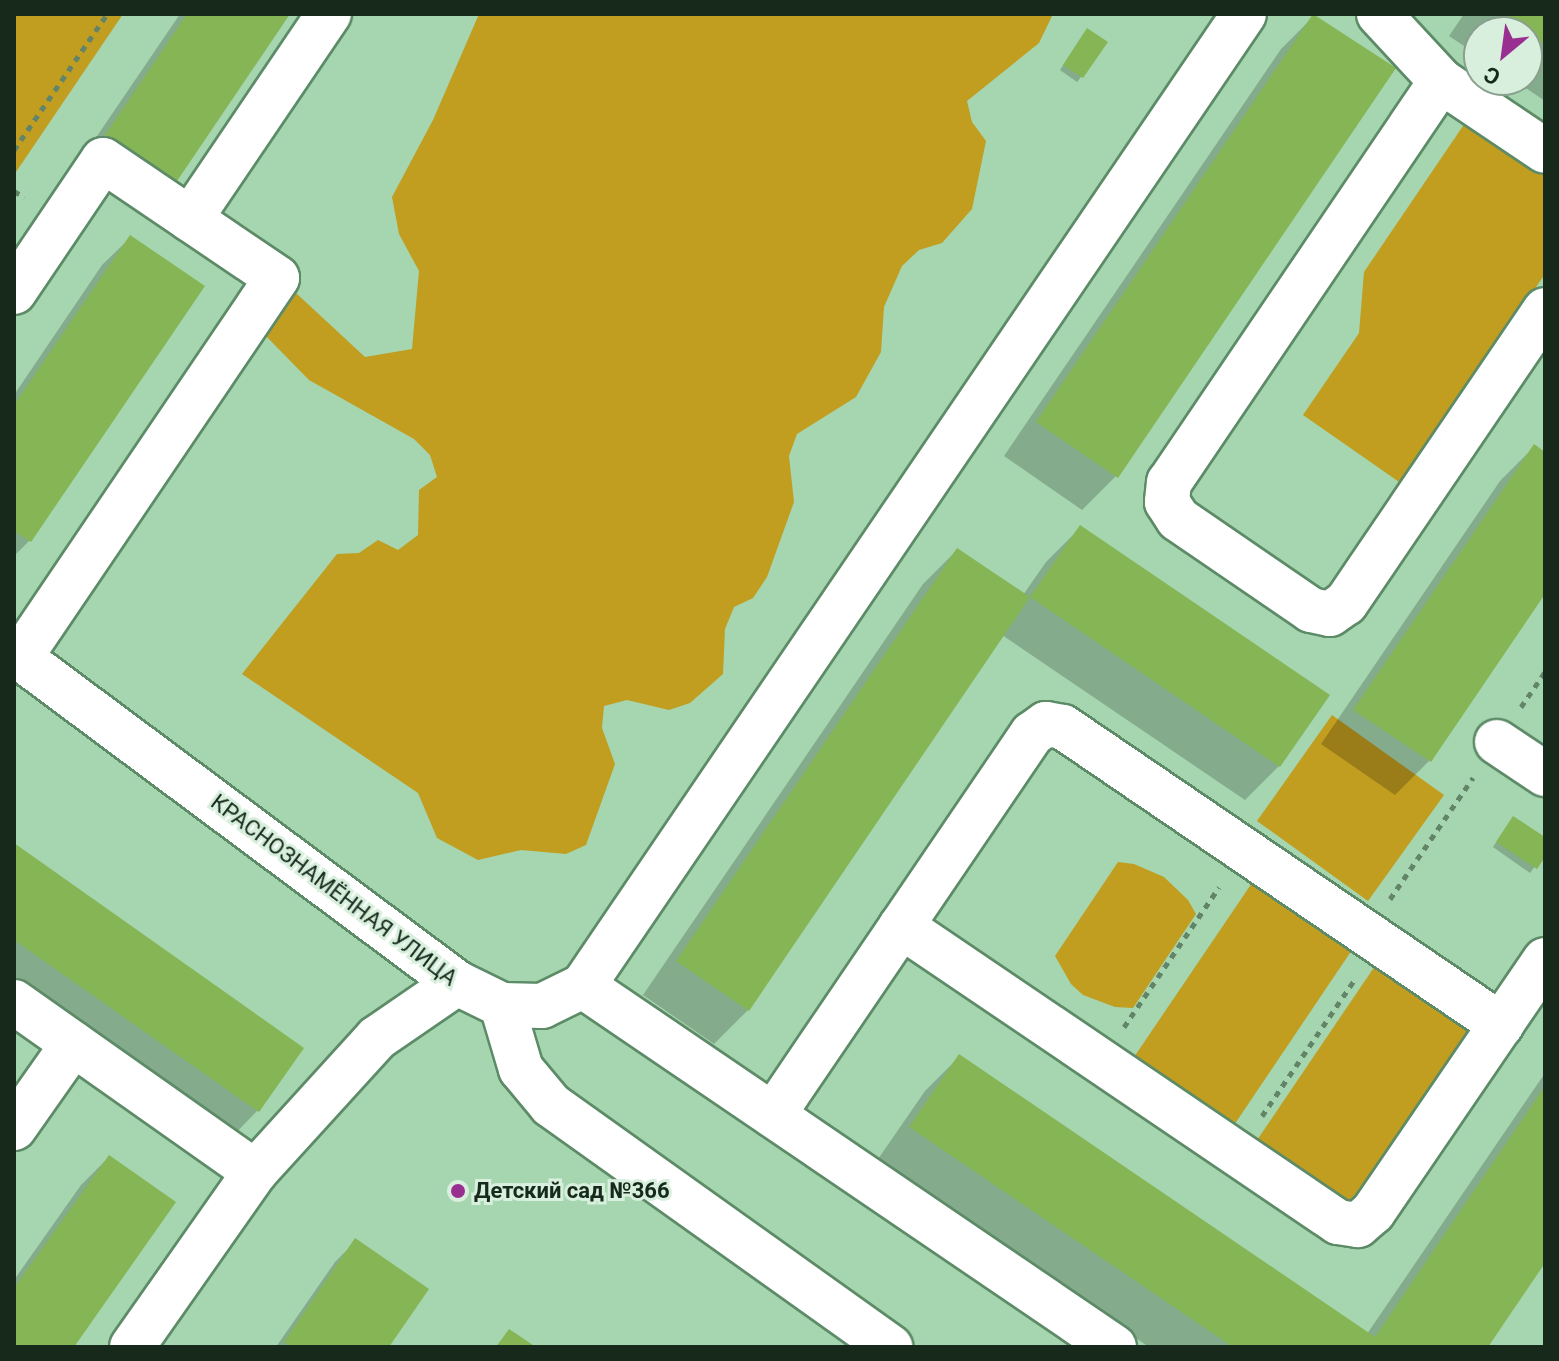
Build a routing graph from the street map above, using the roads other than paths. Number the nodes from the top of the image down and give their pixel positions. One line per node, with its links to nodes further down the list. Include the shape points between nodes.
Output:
1 (329, 14): 6 (street)
2 (1244, 14): 15 (street)
3 (1379, 14): 4 (street)
4 (1441, 81): 5 (street); 8 (street, via 1169,482 1167,502 1178,519 1311,610 1330,614 1346,603)
5 (1545, 151)
6 (190, 219): 7 (street, via 103,160); 9 (street, via 277,278)
7 (14, 292)
8 (1545, 310)
9 (17, 655): 14 (street, КРАСНОЗНАМЁННАЯ УЛИЦА)
10 (1497, 742): 11 (street)
11 (1545, 774)
12 (901, 926): 18 (street, via 1338,1222 1358,1225 1373,1212); 18 (street, via 1032,734 1046,724 1063,727); 20 (street)
13 (1545, 960): 18 (street)
14 (457, 983): 17 (street, КРАСНОЗНАМЁННАЯ УЛИЦА); 22 (street, via 377,1038)
15 (583, 986): 17 (street, via 542,1006); 20 (street)
16 (14, 1002): 19 (street)
17 (502, 1005): 24 (street, via 521,1069 551,1105)
18 (1501, 1025)
19 (73, 1044): 21 (street); 22 (street)
20 (773, 1115): 25 (street)
21 (14, 1128)
22 (255, 1172): 23 (street)
23 (132, 1347)
24 (890, 1347)
25 (1114, 1347)

